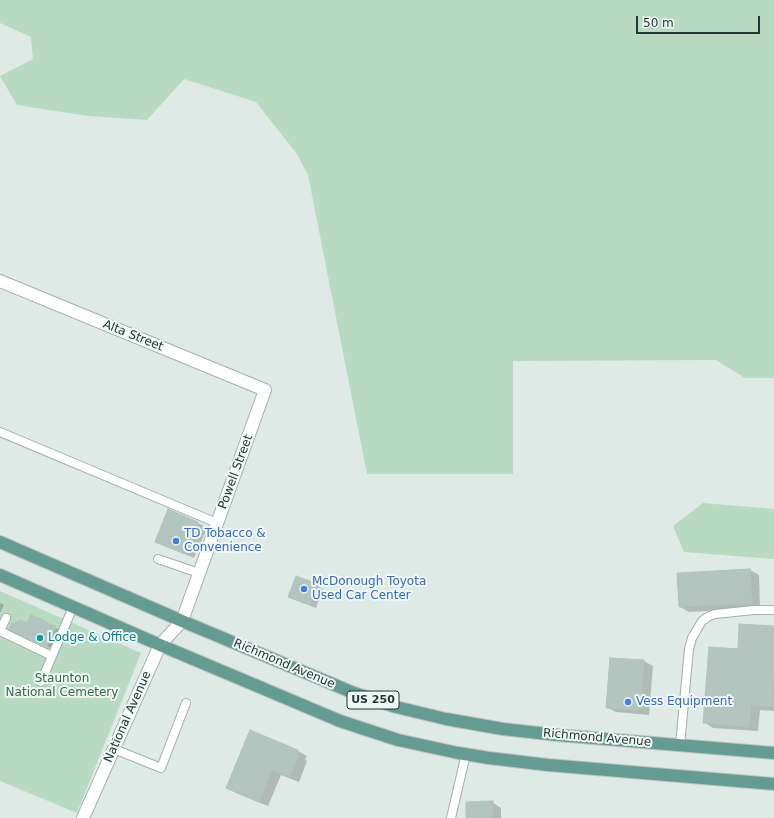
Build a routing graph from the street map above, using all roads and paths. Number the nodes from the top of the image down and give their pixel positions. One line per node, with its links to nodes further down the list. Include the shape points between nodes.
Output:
1 (0, 281): 2 (street, Alta Street)
2 (265, 390): 4 (street, Powell Street)
3 (0, 432): 4 (lane)
4 (217, 523): 7 (street, Powell Street)
5 (0, 542): 12 (main road, Richmond Avenue / US 250)
6 (158, 559): 7 (lane)
7 (199, 573): 12 (street, Powell Street)
8 (0, 576): 9 (main road, US 250)
9 (73, 607): 13 (main road, US 250); 14 (lane)
10 (774, 610): 17 (lane, via 715,614 702,621 689,649)
11 (6, 618): 14 (lane, via 0,631)
12 (182, 621): 13 (street, National Avenue); 17 (main road, Richmond Avenue / US 250, via 354,693 396,707 503,729)
13 (160, 645): 18 (street, National Avenue); 20 (main road, US 250, via 340,721 398,740)
14 (52, 656): 15 (lane)
15 (41, 682)
16 (186, 703): 18 (lane, via 161,768)
17 (680, 745): 19 (main road, Richmond Avenue / US 250)
18 (114, 749): 22 (street, National Avenue)
19 (774, 753)
20 (466, 754): 21 (main road, US 250, via 548,765); 23 (lane)
21 (774, 784)
22 (83, 818)
23 (451, 818)

